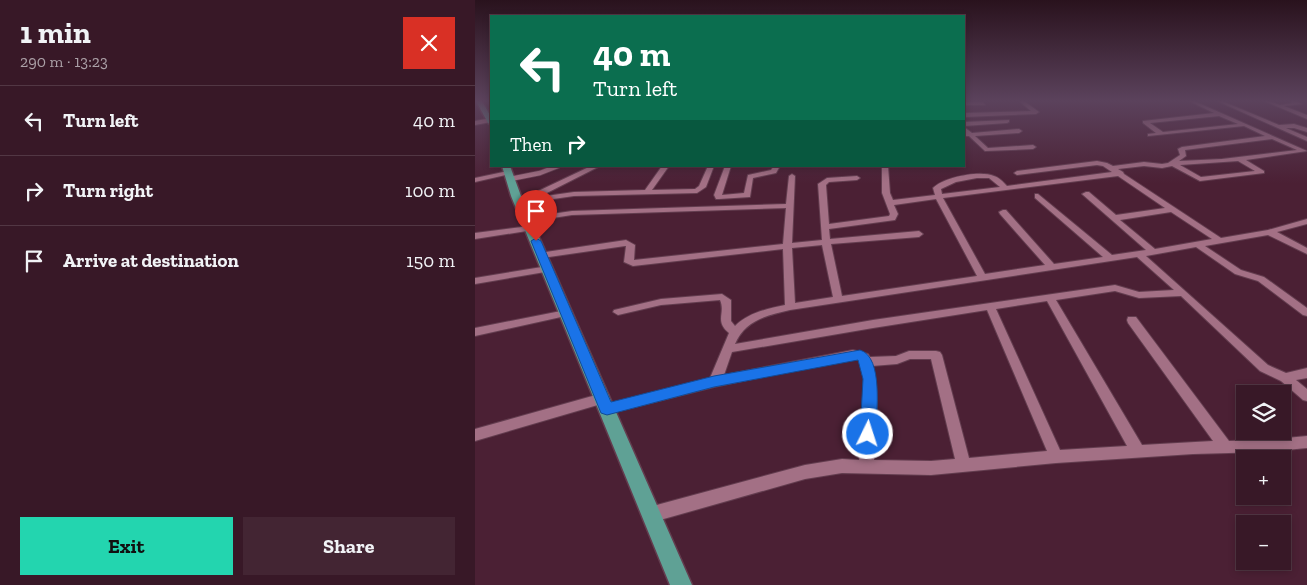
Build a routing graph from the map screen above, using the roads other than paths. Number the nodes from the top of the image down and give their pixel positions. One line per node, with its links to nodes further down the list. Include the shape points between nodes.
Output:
1 (1154, 128): 6 (street)
2 (1208, 128): 6 (street)
3 (1253, 128): 9 (street)
4 (1282, 128): 10 (street)
5 (1019, 132): 7 (street)
6 (1162, 134): 8 (street)
7 (967, 135): 11 (street, via 987,150)
8 (1150, 135)
9 (1272, 137): 12 (street); 14 (street, via 1184,148 1181,149 1183,156)
10 (1307, 139)
11 (1033, 147)
12 (1305, 152): 13 (street)
13 (1239, 159): 14 (street); 14 (street, via 1262,172 1200,179)
14 (1172, 164): 22 (street)
15 (555, 167): 23 (lane, via 540,173)
16 (595, 167): 35 (street)
17 (665, 167): 31 (street)
18 (711, 167): 31 (street, via 702,188 697,191)
19 (728, 167): 20 (street, via 719,197 747,195 750,176 774,172)
20 (776, 167)
21 (885, 167): 36 (street, via 886,193)
22 (1113, 168): 24 (street, via 1097,163); 25 (street)
23 (508, 171): 26 (street); 29 (street); 35 (main road)
24 (1017, 173)
25 (1121, 173): 30 (street); 38 (street)
26 (475, 174)
27 (792, 176): 37 (street)
28 (857, 178): 43 (street, via 827,180 822,184)
29 (475, 180)
30 (1005, 188): 34 (street); 34 (street, via 998,180 987,176 968,178 939,184)
31 (647, 192): 35 (street, via 574,194)
32 (1086, 194): 40 (street)
33 (1038, 196): 54 (street)
34 (939, 198): 36 (street); 57 (street)
35 (522, 202): 42 (main road)
36 (890, 203): 43 (street, via 894,214 892,218)
37 (790, 206): 42 (street, via 572,213); 50 (street)
38 (1173, 209): 40 (street); 47 (street)
39 (1003, 212): 56 (street)
40 (1115, 218): 52 (street)
41 (1307, 221): 44 (street)
42 (529, 224): 46 (street); 55 (main road)
43 (825, 227): 48 (street)
44 (1269, 232): 47 (street); 51 (street)
45 (919, 234): 48 (street)
46 (475, 236)
47 (1220, 241): 49 (street)
48 (826, 242): 50 (street); 61 (street)
49 (1198, 245): 52 (street); 65 (street, via 1238,272 1261,279)
50 (787, 246): 55 (street, via 633,263 628,260 631,245 626,243); 63 (street)
51 (1307, 251)
52 (1153, 252): 53 (street)
53 (1139, 254): 54 (street); 59 (street)
54 (1110, 258): 56 (street)
55 (545, 262): 58 (street); 66 (main road)
56 (1051, 266): 57 (street)
57 (982, 277): 61 (street)
58 (475, 281)
59 (1183, 293): 60 (street, via 1133,295 1115,288); 73 (street, via 1264,368)
60 (1050, 298): 62 (street); 80 (street)
61 (838, 299): 63 (street)
62 (989, 306): 70 (street); 81 (street)
63 (790, 307): 69 (street, via 757,315 742,323)
64 (618, 312): 69 (street, via 661,302 722,298 728,304 727,326)
65 (1307, 312)
66 (566, 313): 68 (street); 76 (main road)
67 (1132, 320): 79 (street)
68 (475, 332)
69 (735, 332): 70 (street)
70 (727, 349): 74 (street, via 721,373)
71 (866, 362): 74 (street, via 864,357 853,354); 82 (street, via 897,360 909,355 936,355); 83 (street, via 870,379)
72 (1307, 373): 73 (street)
73 (1285, 378): 75 (street)
74 (714, 382): 76 (street)
75 (1307, 396)
76 (605, 403): 77 (street); 84 (main road)
77 (475, 434)
78 (1307, 442): 79 (street)
79 (1225, 448): 80 (street)
80 (1138, 452): 81 (street)
81 (1056, 457): 82 (street)
82 (964, 465): 83 (street)
83 (866, 466): 84 (street, via 805,472)
84 (653, 514): 85 (main road)
85 (681, 585)

